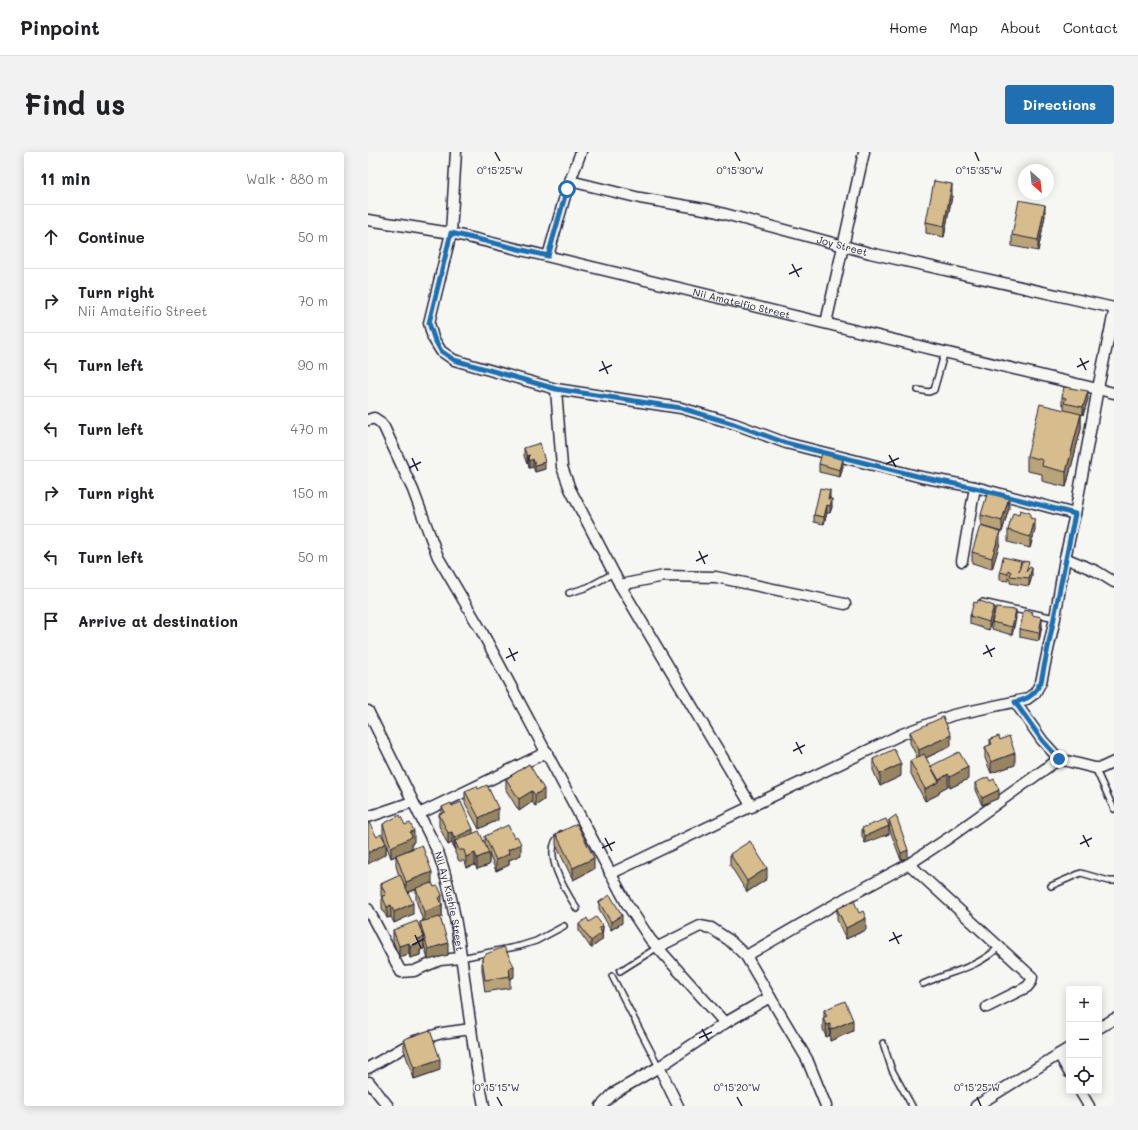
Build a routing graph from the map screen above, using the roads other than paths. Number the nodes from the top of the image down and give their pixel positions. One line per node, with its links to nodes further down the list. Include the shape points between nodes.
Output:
1 (456, 152): 6 (street)
2 (581, 152): 4 (street)
3 (864, 152): 7 (street)
4 (570, 181): 7 (street, Joy Street, via 640,198 710,210); 8 (street)
5 (368, 220): 6 (street, Nii Amateifio Street)
6 (451, 233): 8 (street, Nii Amateifio Street); 14 (street, via 429,323 441,351 454,360)
7 (843, 246): 9 (street, Joy Street); 11 (street)
8 (548, 256): 11 (street, Nii Amateifio Street)
9 (1114, 308)
10 (1114, 312): 13 (street)
11 (826, 323): 12 (street, Nii Amateifio Street)
12 (945, 351): 13 (street, Nii Amateifio Street); 15 (lane, via 934,390)
13 (1098, 388): 16 (street, Nii Amateifio Street); 19 (street)
14 (556, 389): 18 (street, via 681,408 786,443); 22 (street, via 562,467 567,482)
15 (918, 390)
16 (1114, 393)
17 (368, 420): 31 (street, via 374,418 384,427 413,490 438,556)
18 (975, 488): 19 (street); 21 (street)
19 (1075, 514): 20 (street)
20 (1065, 558): 23 (street); 28 (street)
21 (962, 561)
22 (614, 573): 24 (street); 25 (lane, via 588,587)
23 (1114, 582)
24 (620, 585): 27 (street, via 664,576 716,578); 36 (street)
25 (569, 593)
26 (982, 602): 28 (lane)
27 (845, 604)
28 (1055, 618): 29 (street, via 1038,687 1027,699)
29 (1015, 702): 32 (street); 36 (street, via 953,715 902,734)
30 (368, 710): 35 (street, Nii Ayi Kushie Street)
31 (547, 752): 38 (street); 42 (street, via 580,823)
32 (1059, 759): 34 (street); 41 (street)
33 (1114, 762): 34 (street)
34 (1095, 768): 37 (lane)
35 (412, 802): 38 (street, Nii Ayi Kushie Street); 39 (street)
36 (752, 807): 42 (street)
37 (1114, 809)
38 (419, 814): 51 (street, Nii Ayi Kushie Street, via 445,872)
39 (368, 817)
40 (567, 830): 46 (lane, via 557,837 552,848 560,882)
41 (909, 864): 49 (street); 50 (street)
42 (610, 874): 48 (street, via 650,939)
43 (1114, 881): 44 (lane, via 1109,882 1081,873)
44 (1051, 886)
45 (368, 908): 51 (street, via 401,972 414,972 440,960)
46 (577, 908)
47 (564, 926): 51 (lane, via 536,941 520,946)
48 (658, 947): 50 (street, via 700,926 722,934); 52 (lane); 58 (street)
49 (999, 947): 54 (lane, via 983,961); 56 (street, via 1032,977 1027,987)
50 (746, 956): 55 (street)
51 (461, 958): 60 (street, Nii Ayi Kushie Street)
52 (620, 971)
53 (612, 976): 65 (lane)
54 (923, 984)
55 (770, 997): 58 (street); 74 (street, via 807,1059)
56 (987, 1007)
57 (1114, 1019): 59 (street)
58 (725, 1022): 65 (street)
59 (1102, 1026)
60 (471, 1029): 64 (street, via 442,1033 415,1041); 71 (street, Nii Ayi Kushie Street)
61 (883, 1043): 75 (lane, via 892,1070)
62 (1066, 1050): 63 (street)
63 (1059, 1054): 66 (street); 76 (street)
64 (379, 1062): 67 (street); 68 (street)
65 (659, 1067): 72 (street, via 614,1094); 73 (street)
66 (1066, 1067)
67 (368, 1068)
68 (369, 1083): 70 (street)
69 (1082, 1094): 77 (street)
70 (388, 1106)
71 (484, 1106)
72 (601, 1106)
73 (678, 1106)
74 (826, 1106)
75 (912, 1106)
76 (976, 1106)
77 (1089, 1106)

